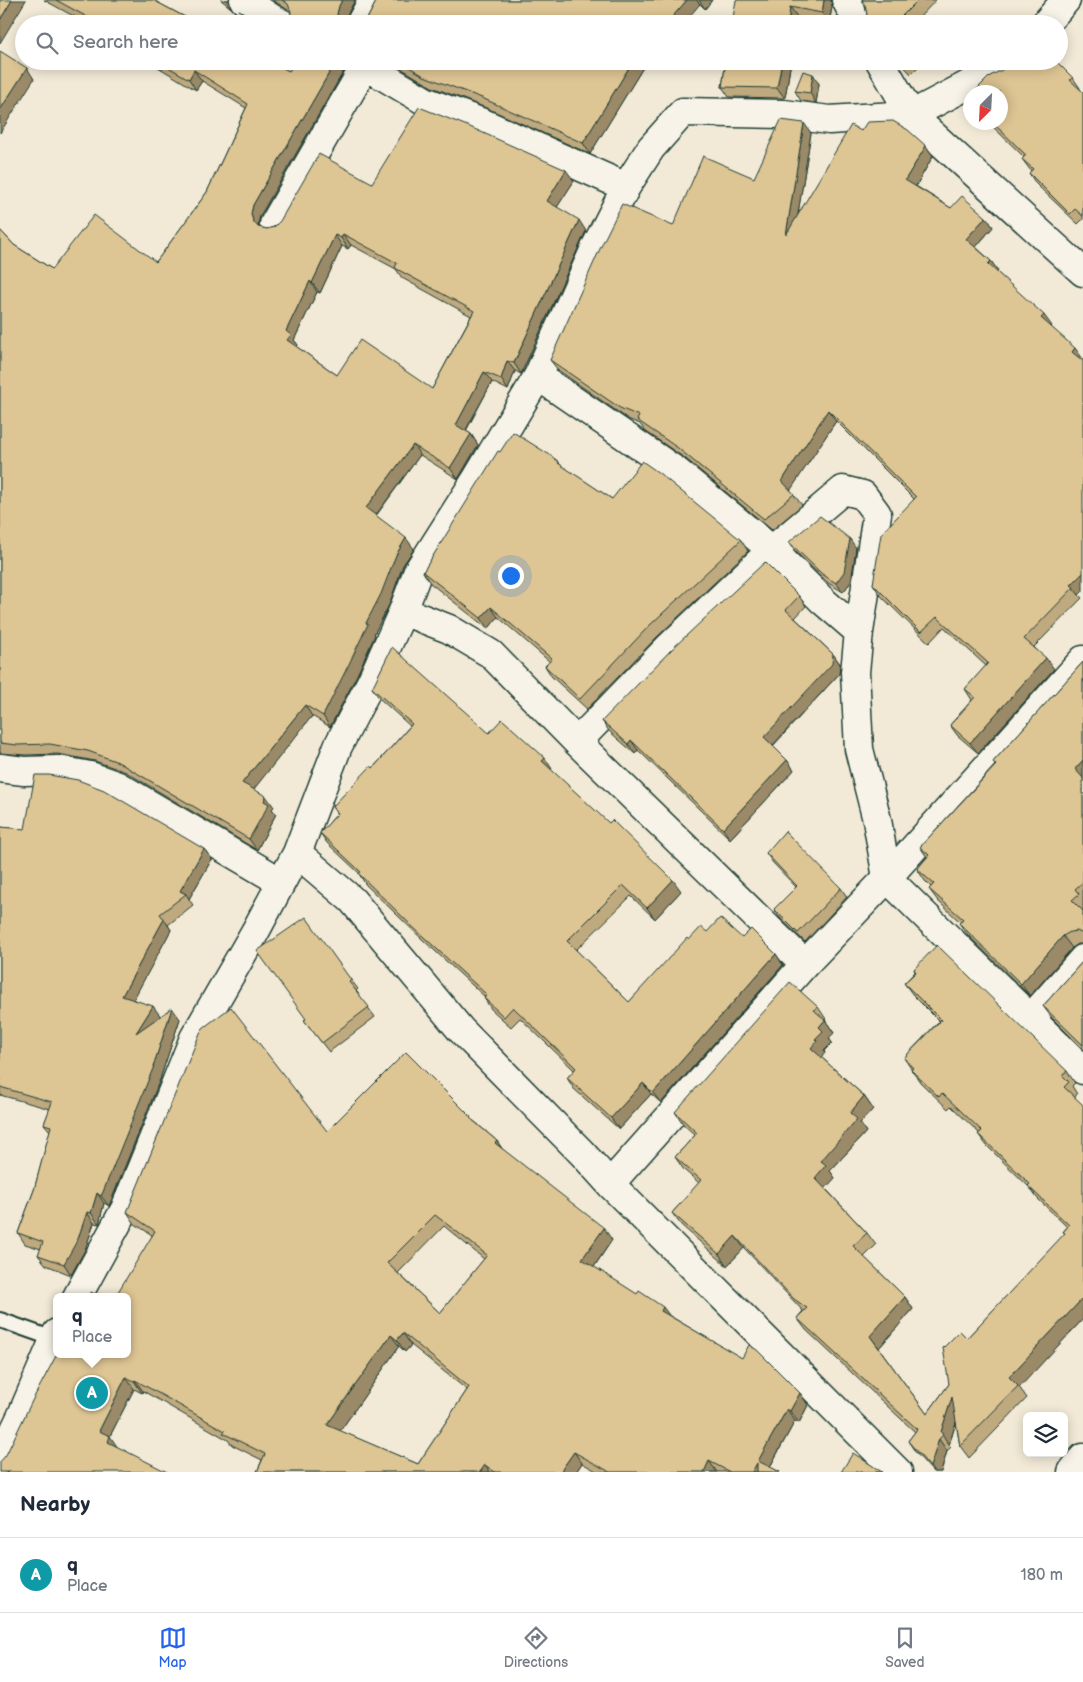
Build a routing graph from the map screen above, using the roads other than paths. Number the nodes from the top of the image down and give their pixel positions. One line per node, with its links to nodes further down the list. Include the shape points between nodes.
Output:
1 (244, 0): 5 (street)
2 (373, 0): 6 (street)
3 (846, 0): 7 (street)
4 (1066, 0): 8 (street)
5 (266, 15)
6 (365, 15)
7 (854, 15)
8 (1053, 15)
9 (358, 70): 15 (street)
10 (371, 70): 14 (street, via 425,101 483,123)
11 (885, 70): 13 (street)
12 (996, 70): 13 (street)
13 (910, 115): 14 (street, via 829,120 784,114 683,112 651,148); 16 (street)
14 (626, 187): 17 (street)
15 (274, 224)
16 (1083, 272)
17 (538, 376): 18 (street, via 676,471); 19 (street, via 418,571)
18 (772, 550): 20 (street); 20 (street, via 843,490 863,496 877,514); 22 (street, via 668,648)
19 (403, 611): 22 (street, via 449,629 491,654); 24 (street, via 338,746)
20 (859, 632): 25 (street, via 855,672 859,749)
21 (1078, 675): 25 (street)
22 (577, 742): 28 (street)
23 (0, 768): 26 (street, via 58,770 118,786)
24 (297, 853): 26 (street); 31 (street, via 352,900 460,1029)
25 (887, 878): 28 (street); 29 (street)
26 (282, 882): 32 (street, via 194,1038 125,1209)
27 (1083, 959): 29 (street)
28 (805, 964): 31 (street)
29 (1031, 1018): 30 (street)
30 (1083, 1070)
31 (610, 1184): 38 (street)
32 (79, 1293)
33 (0, 1320): 34 (lane)
34 (53, 1335)
35 (53, 1341): 37 (street)
36 (1083, 1458): 39 (street)
37 (0, 1460)
38 (898, 1472)
39 (1072, 1472)

